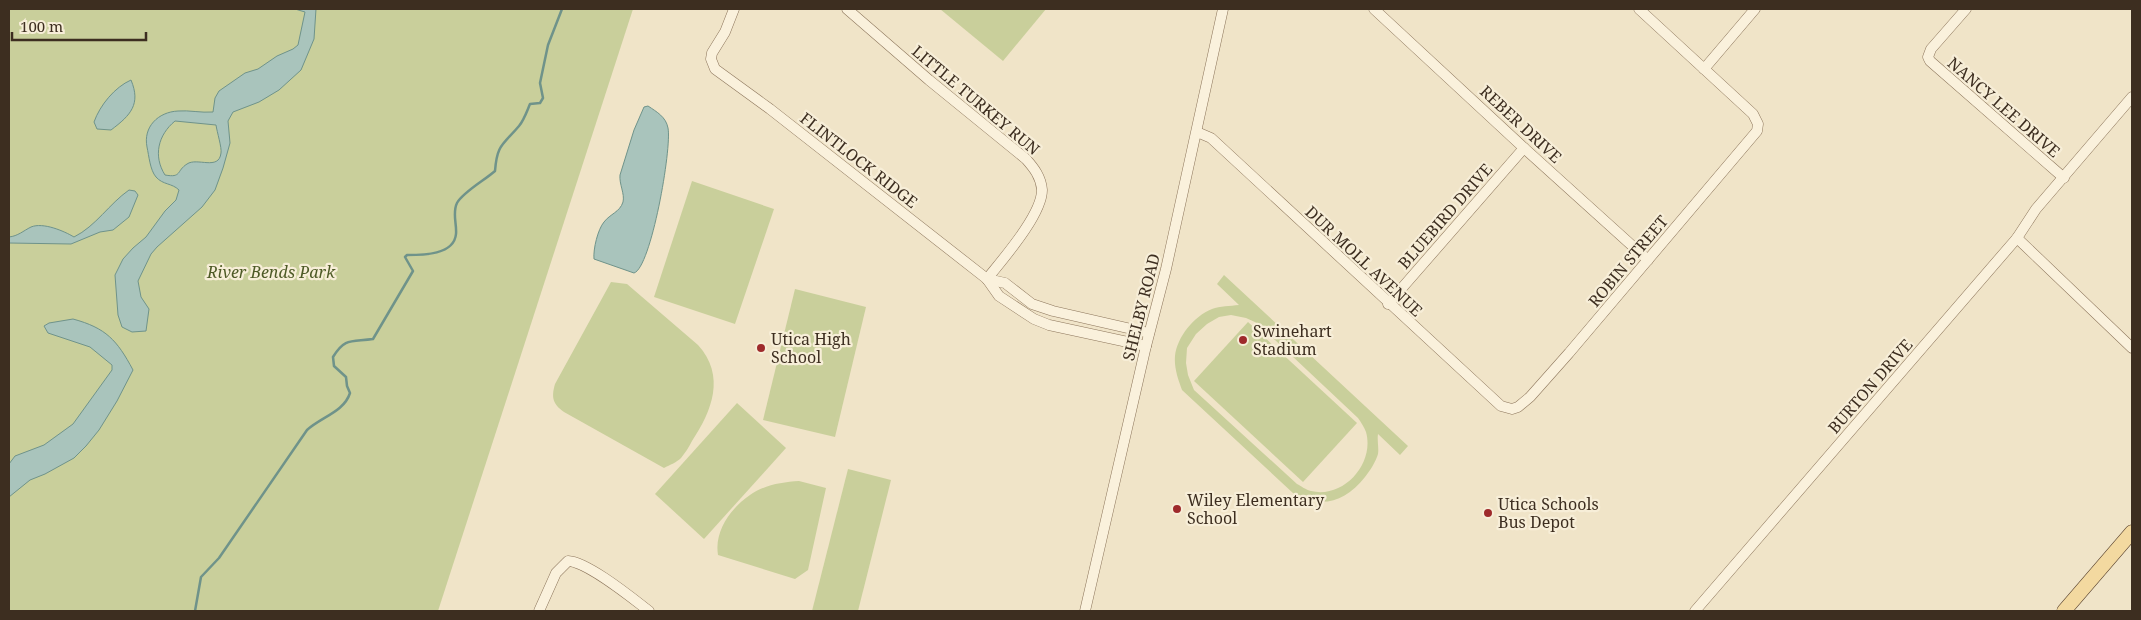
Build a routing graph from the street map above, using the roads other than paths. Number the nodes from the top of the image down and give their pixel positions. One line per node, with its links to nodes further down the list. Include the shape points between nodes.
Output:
1 (734, 9): 15 (street, FLINTLOCK RIDGE, via 712,53 712,65 721,75 770,109)
2 (847, 9): 15 (street, LITTLE TURKEY RUN, via 1036,170 1042,190 1038,205 1014,245)
3 (1223, 9): 10 (street, SHELBY ROAD)
4 (1374, 9): 11 (street, REBER DRIVE)
5 (1639, 9): 8 (street)
6 (1755, 9): 8 (street)
7 (1966, 9): 12 (street, NANCY LEE DRIVE, via 1931,49 1928,57 1933,65)
8 (1704, 69): 14 (street, ROBIN STREET, via 1753,114 1758,124 1757,131)
9 (2132, 97): 12 (street, BURTON DRIVE)
10 (1197, 132): 16 (street, DUR MOLL AVENUE, via 1211,138); 19 (street, SHELBY ROAD)
11 (1524, 148): 14 (street, REBER DRIVE); 16 (street, BLUEBIRD DRIVE)
12 (2064, 178): 13 (street, BURTON DRIVE, via 2036,209)
13 (2017, 238): 21 (street); 27 (street, BURTON DRIVE)
14 (1648, 260): 22 (street, ROBIN STREET, via 1530,397)
15 (987, 279): 17 (street, FLINTLOCK RIDGE, via 1005,283 1032,304); 18 (street, FLINTLOCK RIDGE, via 999,296 1025,315)
16 (1388, 304): 22 (street, DUR MOLL AVENUE, via 1501,406)
17 (1060, 313): 18 (street); 19 (street, FLINTLOCK RIDGE)
18 (1056, 326): 20 (street, FLINTLOCK RIDGE)
19 (1149, 333): 20 (street, SHELBY ROAD)
20 (1146, 346): 26 (street, SHELBY ROAD)
21 (2132, 348)
22 (1512, 409)
23 (2132, 532): 28 (main road)
24 (539, 611): 25 (street, via 552,578 568,561 591,570)
25 (649, 611)
26 (1085, 611)
27 (1695, 611)
28 (2064, 611)

